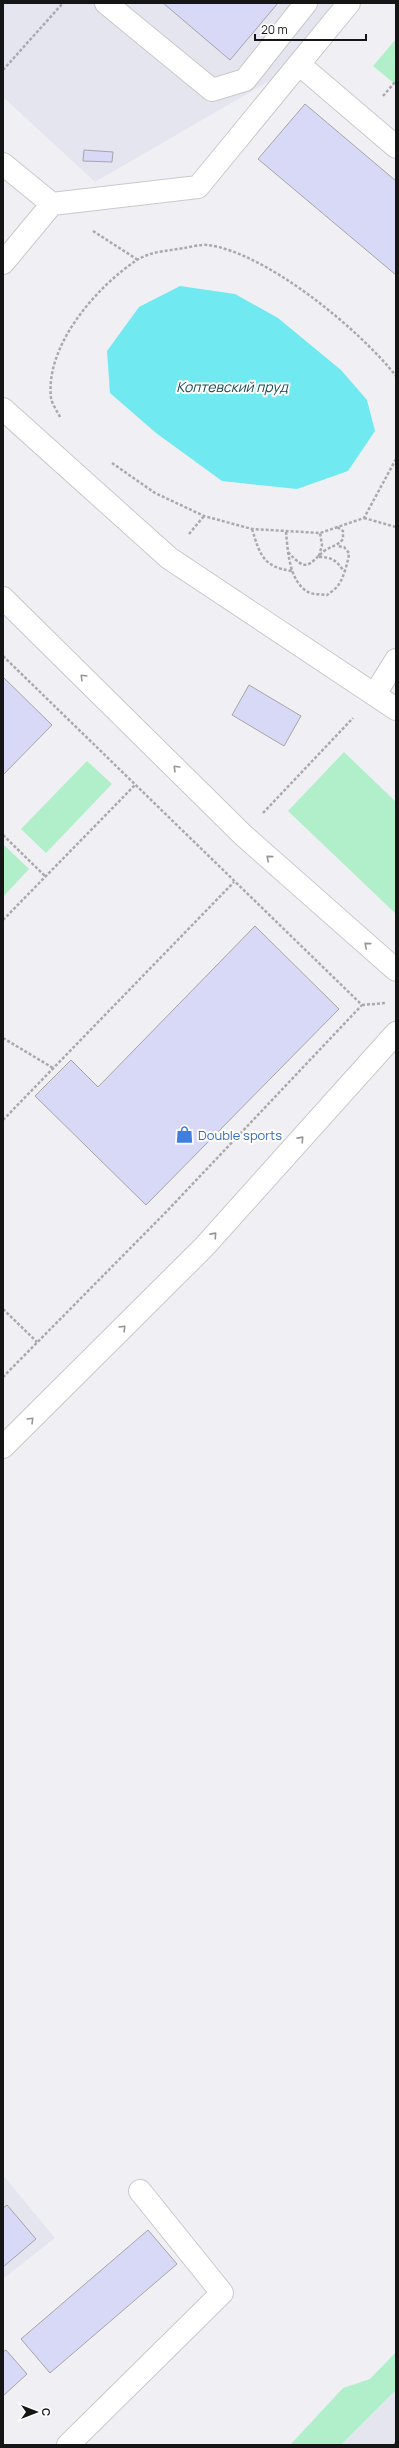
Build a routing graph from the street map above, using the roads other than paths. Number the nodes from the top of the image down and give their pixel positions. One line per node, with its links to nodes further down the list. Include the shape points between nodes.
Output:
1 (106, 3): 2 (lane, via 212,90 245,80)
2 (306, 3)
3 (349, 3): 4 (lane)
4 (300, 65): 5 (lane); 7 (lane, via 198,187)
5 (396, 147)
6 (3, 164): 7 (lane)
7 (52, 204): 8 (lane)
8 (3, 263)
9 (3, 409): 12 (lane, via 169,558)
10 (3, 598): 14 (lane, one-way to 10, via 243,835)
11 (396, 660): 12 (lane)
12 (375, 694): 13 (lane)
13 (396, 708)
14 (396, 970)
15 (396, 1033): 16 (lane, one-way to 15, via 204,1247)
16 (3, 1447)
17 (140, 2191): 18 (lane, via 222,2293)
18 (68, 2445)

